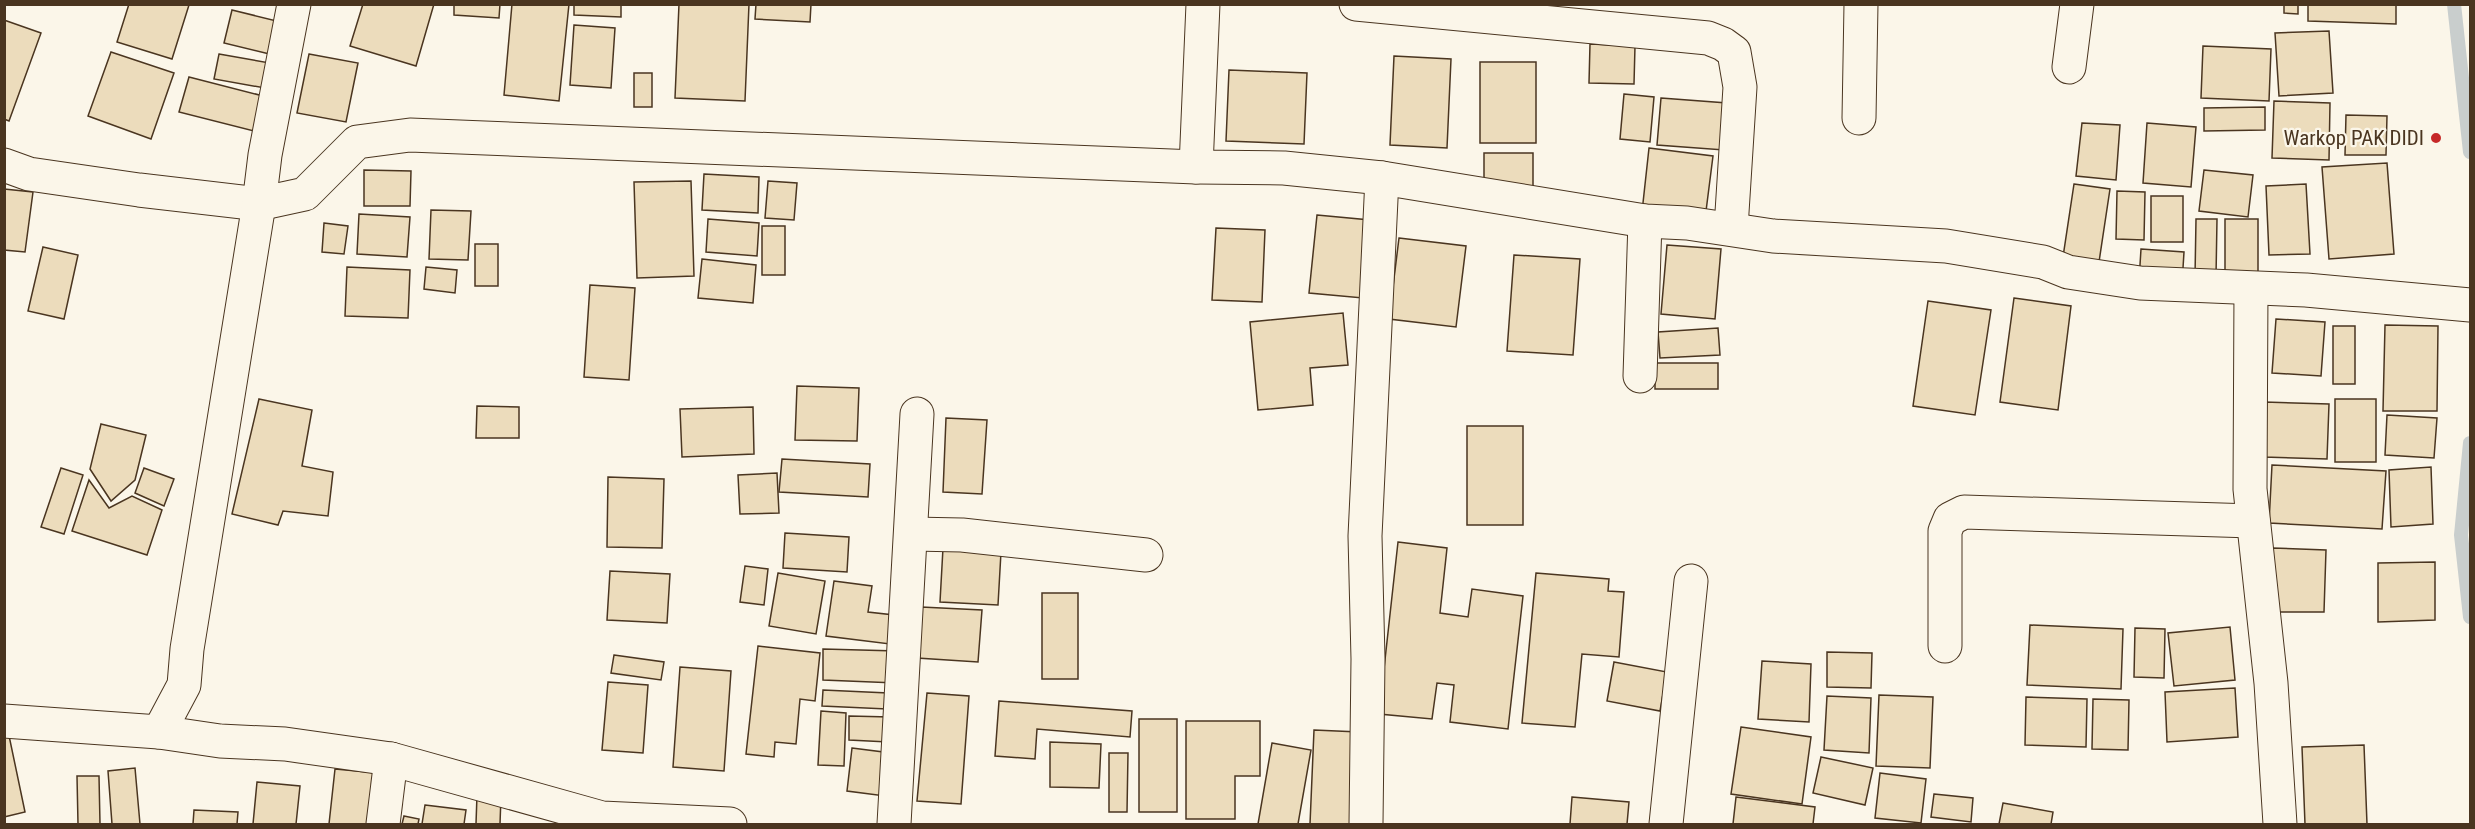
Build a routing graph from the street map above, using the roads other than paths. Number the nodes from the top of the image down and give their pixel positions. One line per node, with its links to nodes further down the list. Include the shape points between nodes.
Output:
1 (294, 4): 11 (street, via 264,156)
2 (1203, 4): 9 (street)
3 (1356, 4): 13 (street, via 1708,38 1723,44 1734,52 1740,87)
4 (1861, 4): 7 (street)
5 (2077, 4): 6 (street)
6 (2069, 67)
7 (1859, 118)
8 (4, 165): 11 (street, via 29,174)
9 (1196, 167): 10 (street, via 1284,168); 11 (street, via 410,135 357,142 305,194)
10 (1382, 178): 12 (street); 30 (street, via 1365,536)
11 (260, 204): 24 (street, via 184,685)
12 (1645, 221): 13 (street); 16 (street)
13 (1731, 228): 14 (street, via 1773,236 1946,246 2140,283)
14 (2251, 289): 15 (street); 18 (street, via 2248,426)
15 (2463, 305)
16 (1640, 376)
17 (917, 414): 19 (street)
18 (2253, 521): 22 (street, via 1964,512 1950,519 1945,531); 32 (street, via 2271,682)
19 (912, 534): 20 (street, via 962,535); 29 (street)
20 (1146, 555)
21 (1691, 581): 31 (street)
22 (1945, 646)
23 (4, 721): 24 (street)
24 (159, 732): 25 (street)
25 (391, 759): 26 (street); 27 (street)
26 (601, 821): 28 (street)
27 (383, 825)
28 (730, 825)
29 (894, 825)
30 (1366, 825)
31 (1666, 825)
32 (2280, 825)

